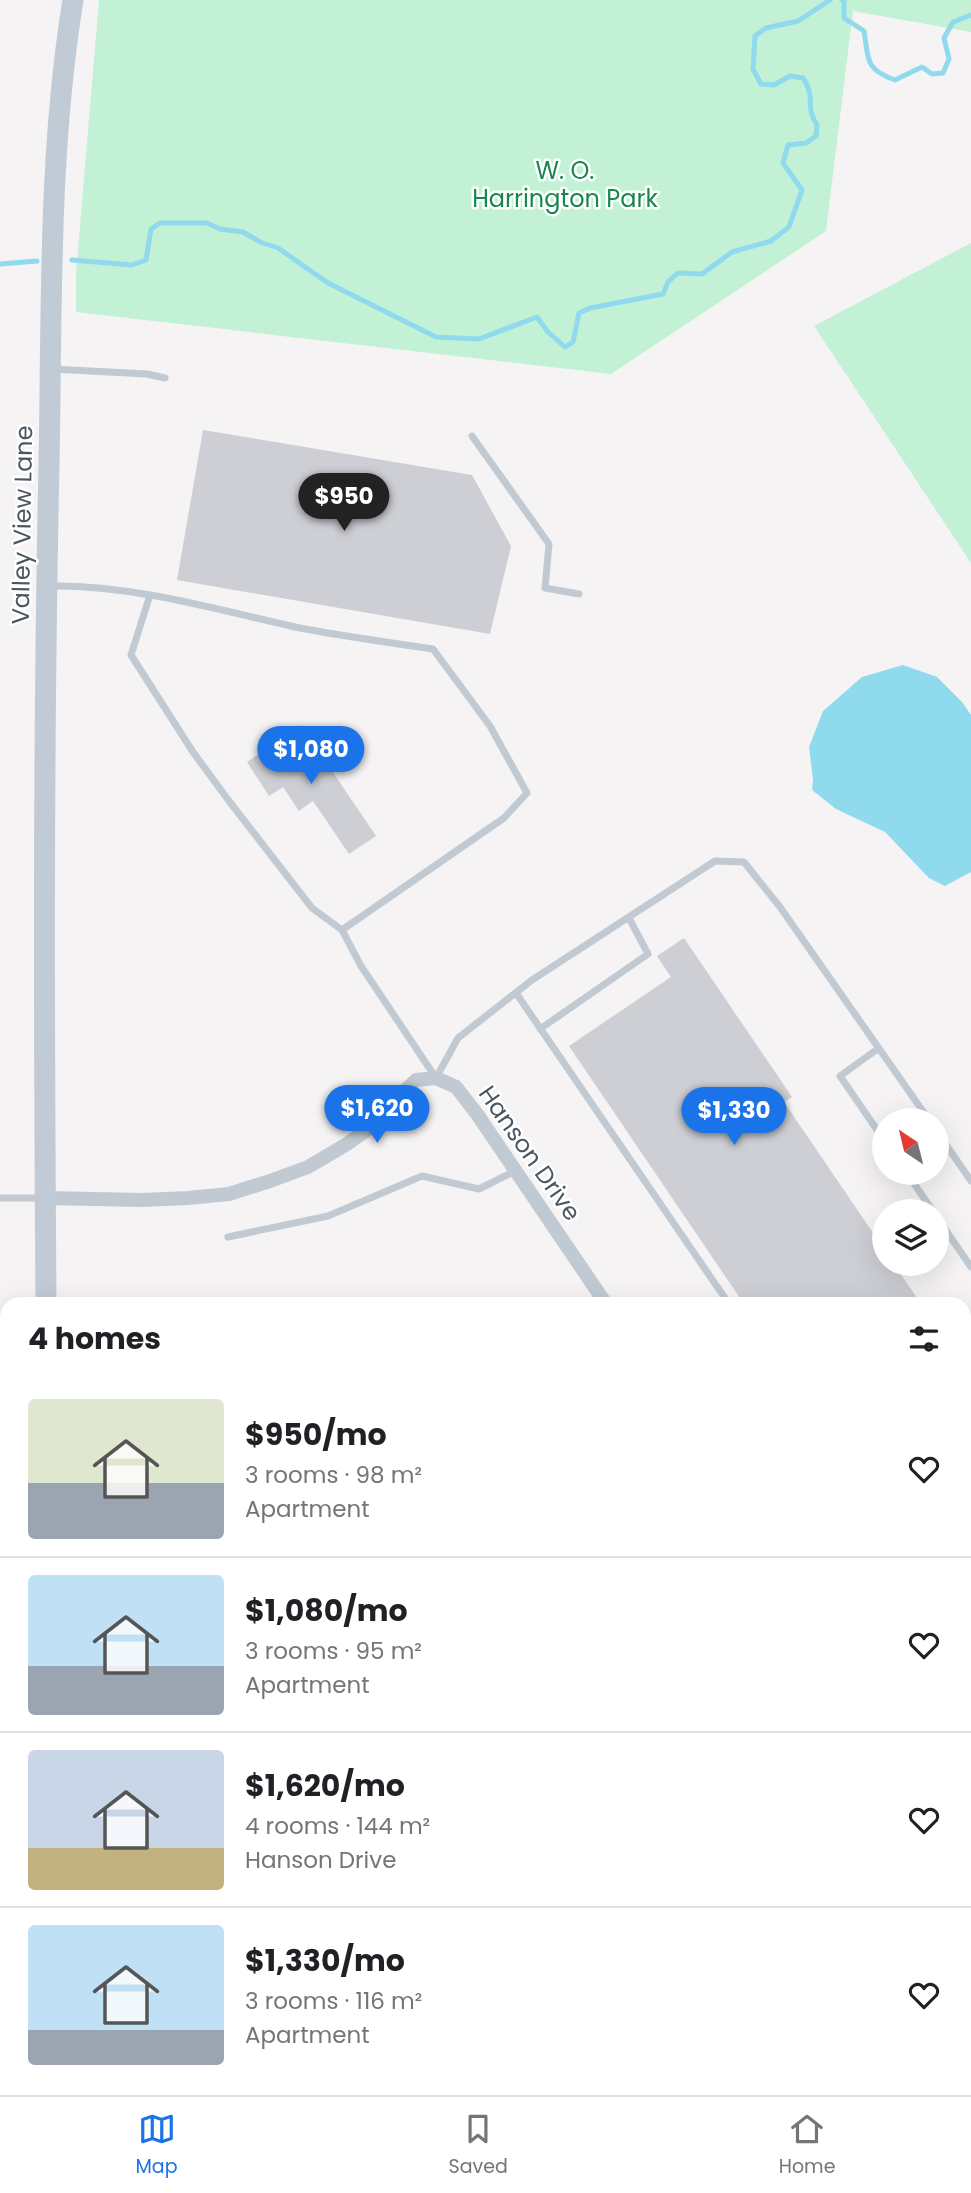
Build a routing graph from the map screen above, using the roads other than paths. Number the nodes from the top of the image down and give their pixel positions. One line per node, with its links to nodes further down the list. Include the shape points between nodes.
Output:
1 (73, 0): 2 (main road, Valley View Lane, via 53,195)
2 (51, 369): 3 (lane); 5 (main road, Valley View Lane)
3 (165, 378)
4 (472, 436): 6 (lane, via 549,544 545,588)
5 (47, 587): 7 (lane, via 85,586); 20 (main road, Valley View Lane)
6 (579, 594)
7 (150, 595): 9 (lane, via 131,655 229,801 312,908); 9 (lane, via 300,628 433,649 490,726 527,793 504,818)
8 (628, 918): 10 (lane); 11 (lane, via 648,954); 12 (lane, via 715,861 744,862)
9 (342, 930): 13 (lane)
10 (516, 993): 11 (lane); 13 (lane, via 458,1038)
11 (540, 1029): 26 (lane)
12 (879, 1048): 14 (lane); 15 (lane, via 840,1076)
13 (436, 1078): 17 (street, Hanson Drive, via 456,1087); 20 (street, via 416,1080 378,1122 308,1167 229,1194 142,1200)
14 (921, 1108)
15 (872, 1123)
16 (949, 1149): 18 (lane)
17 (516, 1171): 22 (lane, via 479,1189 422,1175 328,1216); 25 (street, Hanson Drive)
18 (971, 1181)
19 (0, 1198): 20 (lane)
20 (45, 1198): 24 (main road, Valley View Lane)
21 (949, 1235): 23 (lane)
22 (228, 1237)
23 (971, 1267)
24 (46, 1297)
25 (601, 1297)
26 (724, 1297)

